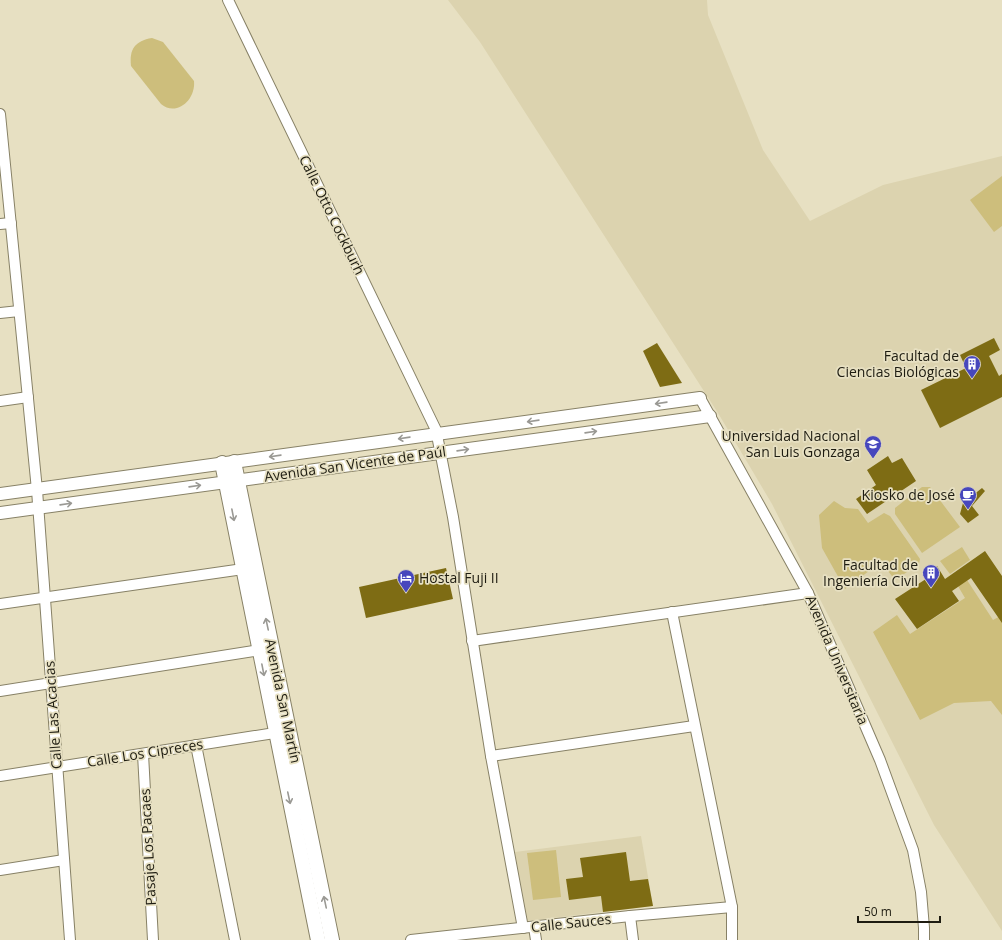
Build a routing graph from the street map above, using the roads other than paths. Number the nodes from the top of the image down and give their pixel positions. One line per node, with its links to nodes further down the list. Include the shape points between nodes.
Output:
1 (228, 0): 22 (street, Calle Otto Cockburh, via 436,430 453,517)
2 (0, 114): 3 (street, Calle Las Acacias)
3 (1, 135): 4 (street, Calle Las Acacias)
4 (11, 223): 5 (street); 6 (street, Calle Las Acacias)
5 (0, 224)
6 (19, 311): 7 (street); 8 (street, Calle Las Acacias)
7 (0, 313)
8 (28, 397): 10 (street); 15 (street, Calle Las Acacias)
9 (700, 398): 11 (street, Avenida Universitaria); 12 (street, Avenida San Vicente de Paúl, one-way to 12)
10 (0, 401)
11 (710, 416): 13 (street, Avenida San Vicente de Paúl, one-way to 11); 18 (street, Avenida Universitaria)
12 (228, 462): 13 (main road, Avenida San Martín); 14 (street, Avenida San Vicente de Paúl)
13 (232, 481): 15 (street, Avenida San Vicente de Paúl, one-way to 13); 17 (main road, Avenida San Martín)
14 (0, 494)
15 (38, 508): 16 (street, Avenida San Vicente de Paúl); 19 (street, Calle Las Acacias)
16 (0, 513)
17 (249, 568): 19 (street); 23 (main road, Avenida San Martín)
18 (808, 593): 21 (street); 48 (street, Avenida Universitaria, via 880,760 912,850 921,892)
19 (45, 598): 20 (street); 24 (street, Calle Las Acacias)
20 (0, 604)
21 (672, 612): 22 (street); 26 (street)
22 (472, 641): 30 (street, Calle Otto Cockburh)
23 (266, 649): 24 (street); 27 (main road, Avenida San Martín)
24 (51, 683): 25 (street); 31 (street, Calle Las Acacias)
25 (0, 691)
26 (694, 726): 30 (street); 35 (street)
27 (282, 732): 28 (street, Calle Los Cipreces); 42 (main road, Avenida San Martín, one-way to 42); 43 (main road, Avenida San Martín, one-way to 27)
28 (196, 745): 29 (street, Calle Los Cipreces); 41 (street)
29 (143, 754): 31 (street, Calle Los Cipreces); 40 (street, Pasaje Los Pacaes)
30 (492, 756): 38 (street, Calle Otto Cockburh)
31 (57, 767): 32 (street, Calle Los Cipreces); 33 (street, Calle Las Acacias)
32 (0, 776)
33 (64, 860): 34 (street); 39 (street, Calle Las Acacias)
34 (0, 870)
35 (732, 907): 36 (street, Calle Sauces); 47 (street)
36 (630, 916): 37 (street, Calle Sauces); 46 (street)
37 (534, 927): 38 (street, Calle Sauces); 45 (street)
38 (523, 928): 44 (street, Calle Sauces)
39 (70, 940)
40 (153, 940)
41 (235, 940)
42 (318, 940)
43 (332, 940)
44 (410, 940)
45 (536, 940)
46 (633, 940)
47 (732, 940)
48 (924, 940)

